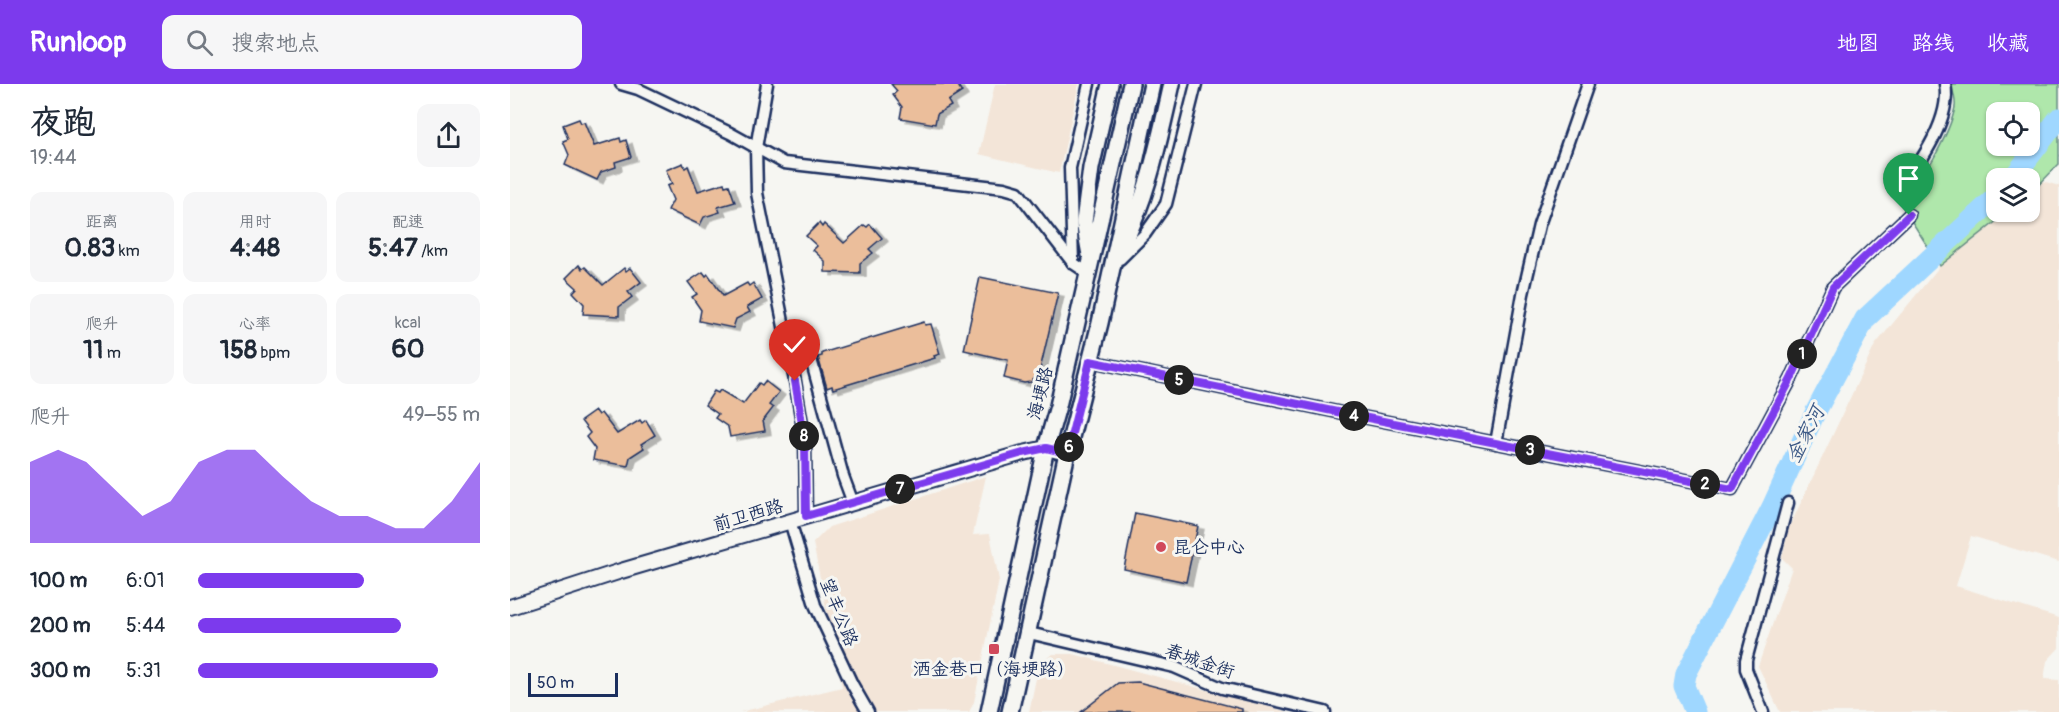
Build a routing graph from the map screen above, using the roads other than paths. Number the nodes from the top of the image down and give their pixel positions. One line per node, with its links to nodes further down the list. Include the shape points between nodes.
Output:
1 (621, 84): 11 (street)
2 (766, 84): 11 (street)
3 (1089, 84): 14 (street, via 1070,168)
4 (1110, 84): 15 (main road, via 1091,168 1084,222)
5 (1131, 84): 15 (main road, 海埂路)
6 (1152, 84): 16 (main road)
7 (1172, 84): 16 (main road, via 1143,199)
8 (1196, 84): 16 (street, via 1166,204)
9 (1588, 84): 19 (street, via 1539,225)
10 (1945, 84): 12 (street, via 1947,95 1941,118 1923,159)
11 (756, 148): 14 (street, via 784,163 1018,192); 24 (street, via 757,193 805,441)
12 (1900, 189)
13 (1909, 215): 19 (street, via 1833,287 1791,379 1732,489)
14 (1073, 263): 15 (street)
15 (1090, 268): 20 (main road, 海埂路)
16 (1111, 268): 18 (main road)
17 (806, 341): 22 (street)
18 (1090, 361): 19 (street); 21 (main road)
19 (1496, 443)
20 (1046, 448): 21 (street, 前卫西路); 22 (street, 前卫西路); 29 (main road, 海埂路)
21 (1067, 453): 27 (main road)
22 (853, 502): 24 (street, 前卫西路)
23 (1788, 503): 32 (street, via 1746,660)
24 (806, 516): 25 (street, 前卫西路)
25 (790, 521): 26 (street, 前卫西路); 28 (street, 望丰公路, via 815,605)
26 (510, 607)
27 (1029, 633): 30 (main road); 31 (street, 春城金街, via 1174,667 1222,688)
28 (868, 712)
29 (989, 712)
30 (1010, 712)
31 (1325, 712)
32 (1763, 712)

